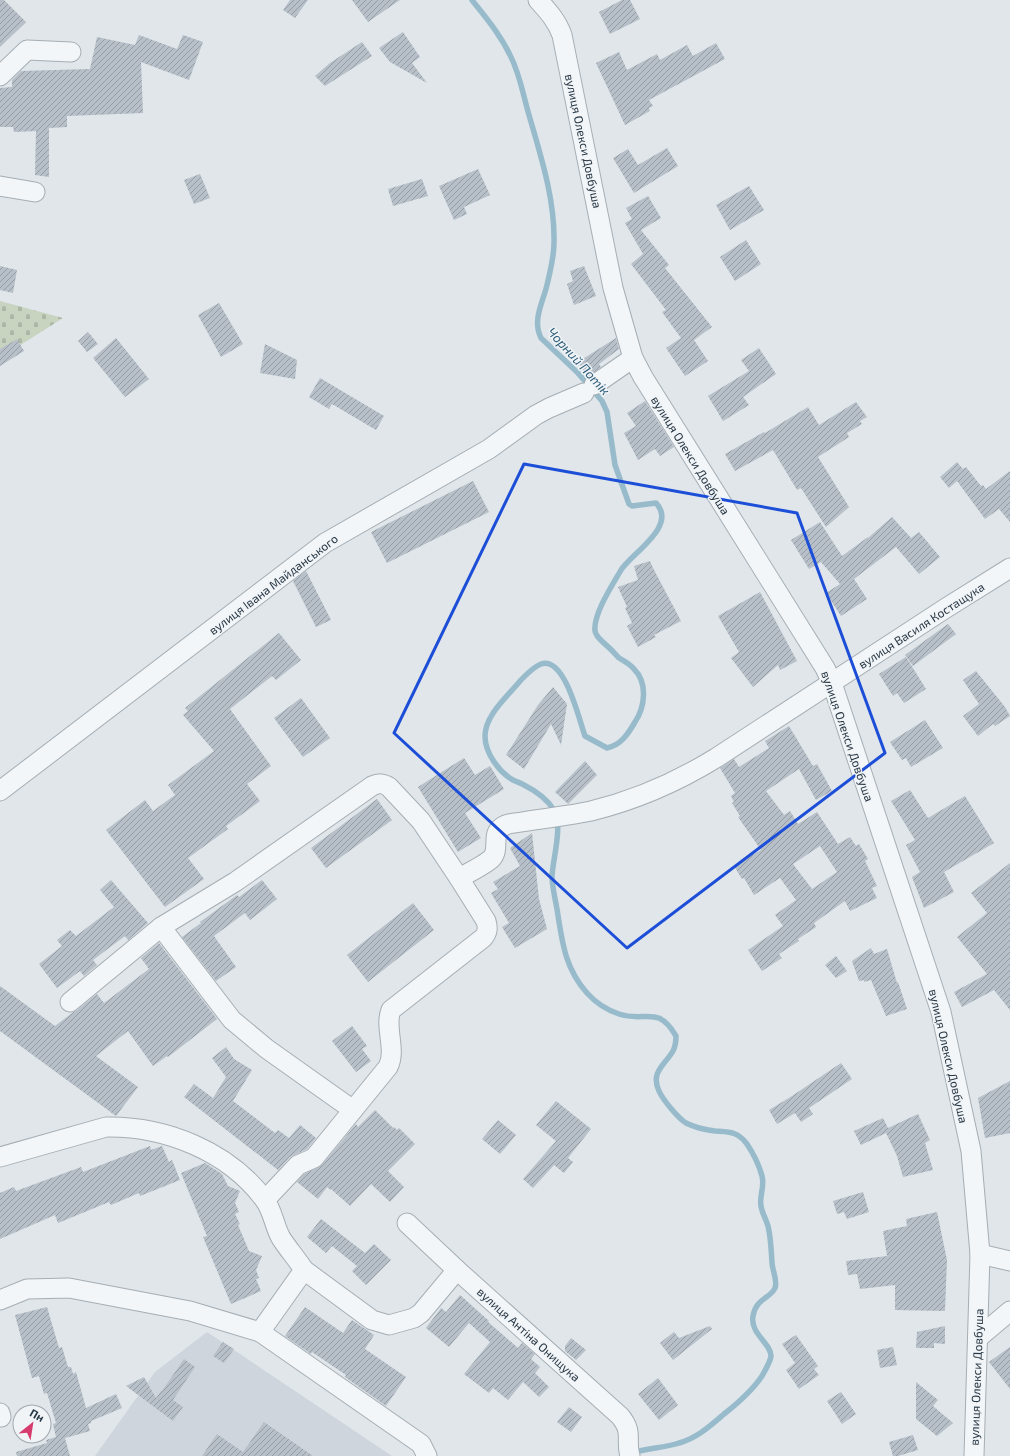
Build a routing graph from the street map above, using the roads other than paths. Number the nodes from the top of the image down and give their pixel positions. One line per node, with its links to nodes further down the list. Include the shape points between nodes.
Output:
1 (538, 0): 3 (street, вулиця Олекси Довбуша)
2 (558, 0): 3 (street)
3 (558, 25): 8 (street, вулиця Олекси Довбуша, via 614,288)
4 (72, 52): 5 (street, via 27,50)
5 (0, 76)
6 (0, 186): 7 (street)
7 (35, 192)
8 (633, 358): 10 (street, вулиця Олекси Довбуша); 11 (street, вулиця Івана Майданського, via 589,389 536,415 490,449 325,543)
9 (1010, 568): 10 (street, вулиця Василя Костащука)
10 (832, 683): 12 (street, вулиця Василя Костащука, via 716,758 652,792 614,805 502,827 498,831 496,849 492,857); 19 (street, вулиця Олекси Довбуша, via 941,1012 971,1151)
11 (0, 791)
12 (459, 878): 13 (street, via 422,821 389,787 378,783 235,882); 15 (street, via 486,921 487,933 391,1010 389,1064)
13 (162, 927): 14 (street); 15 (street, via 232,1020 267,1049)
14 (70, 1002)
15 (353, 1110): 17 (street, via 314,1158 298,1165)
16 (0, 1157): 17 (street, via 106,1127 145,1129 189,1143 211,1154 250,1182)
17 (266, 1200): 21 (street, via 281,1237)
18 (406, 1223): 22 (street, вулиця Антіна Онищука)
19 (980, 1254): 20 (street); 26 (street, вулиця Олекси Довбуша)
20 (1010, 1261)
21 (304, 1270): 22 (street, via 372,1320 389,1325 414,1318 421,1313); 25 (street)
22 (457, 1270): 29 (street, вулиця Антіна Онищука, via 620,1416 629,1434)
23 (0, 1300): 25 (street, via 27,1290 69,1288 190,1311)
24 (1010, 1311): 26 (street)
25 (260, 1332): 30 (street, via 421,1444)
26 (978, 1338): 31 (street, вулиця Олекси Довбуша)
27 (0, 1412): 28 (street)
28 (0, 1417)
29 (629, 1453)
30 (427, 1456)
31 (974, 1456)

